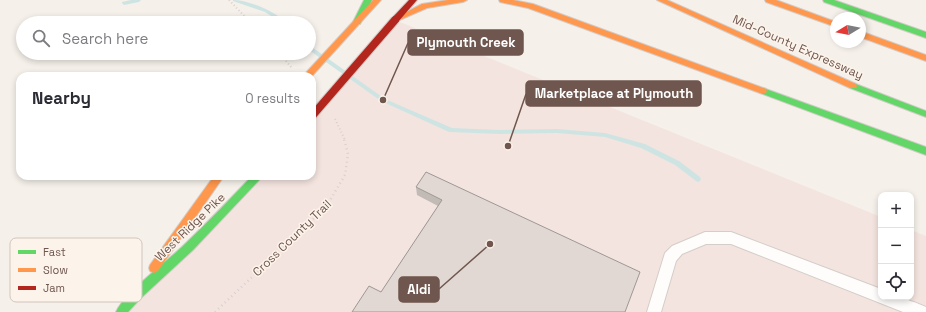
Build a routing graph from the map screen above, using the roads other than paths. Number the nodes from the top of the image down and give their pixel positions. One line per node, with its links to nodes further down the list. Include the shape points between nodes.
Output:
1 (377, 0): 8 (main road)
2 (413, 0): 9 (main road)
3 (463, 0): 9 (main road, via 425,6)
4 (503, 0): 17 (main road, via 530,6)
5 (661, 0): 16 (main road, Mid-County Expressway, via 844,82)
6 (769, 0): 10 (main road)
7 (827, 0): 11 (main road)
8 (368, 4): 14 (main road, via 357,22)
9 (395, 20): 15 (main road, bridge)
10 (830, 23)
11 (926, 35)
12 (866, 36): 13 (main road)
13 (926, 58)
14 (310, 72)
15 (316, 111)
16 (926, 114)
17 (926, 151)
18 (216, 180): 20 (main road, West Ridge Pike)
19 (254, 180): 21 (main road, West Ridge Pike)
20 (142, 288)
21 (142, 290)
22 (878, 295): 26 (lane, via 731,238 705,238 677,250 670,258)
23 (890, 300): 27 (lane)
24 (130, 302): 25 (main road, West Ridge Pike)
25 (121, 312)
26 (654, 312)
27 (921, 312)

